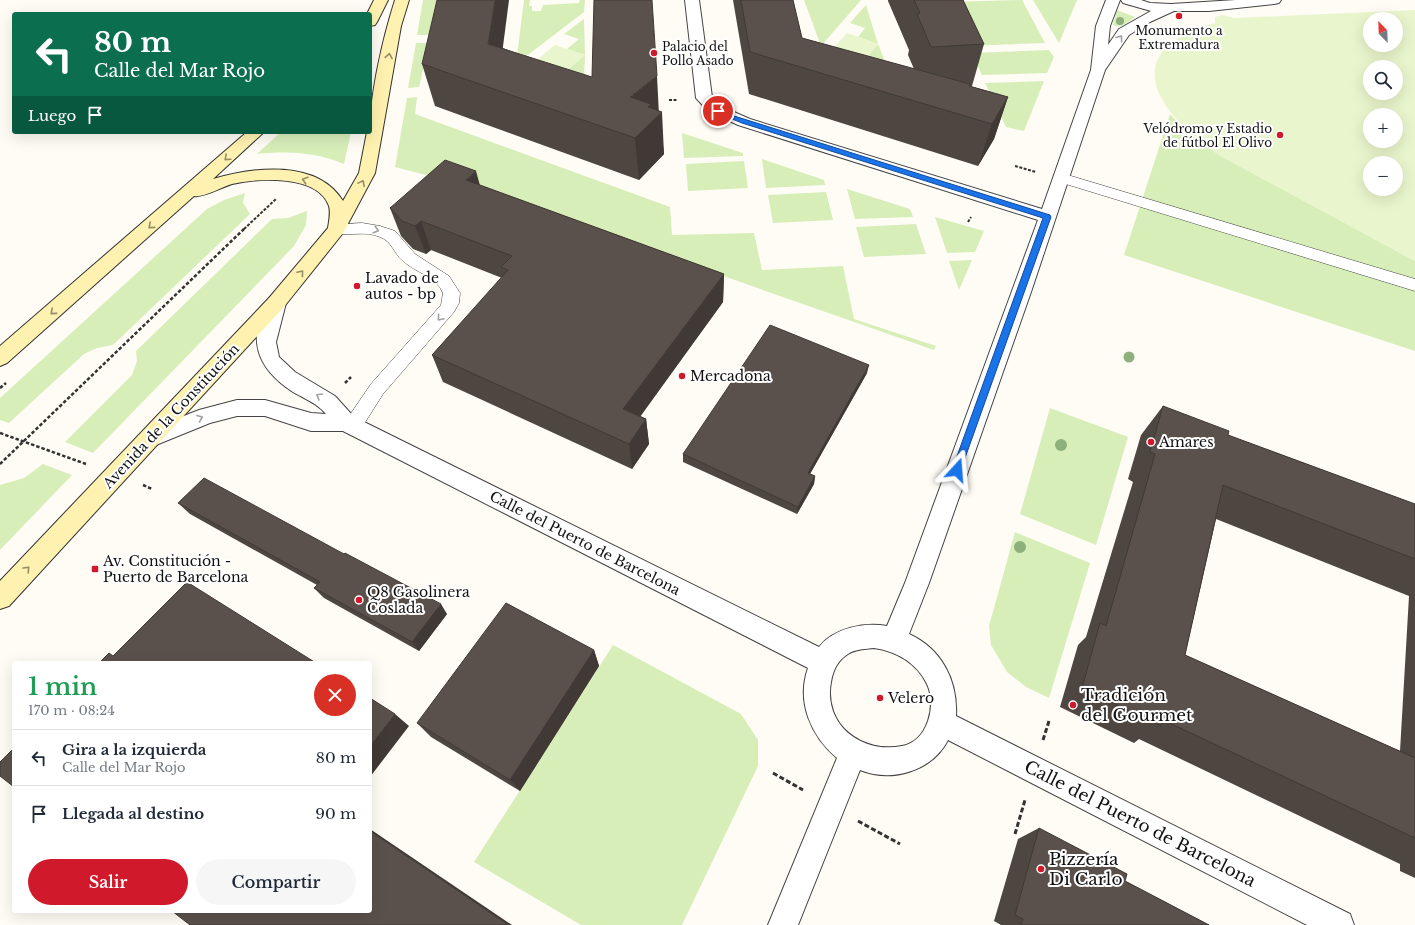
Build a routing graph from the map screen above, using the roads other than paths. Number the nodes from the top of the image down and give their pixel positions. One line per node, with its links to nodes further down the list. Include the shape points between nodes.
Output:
1 (381, 0): 8 (street)
2 (402, 0): 14 (street, Avenida de la Constitución, one-way to 2, via 368,173 394,26)
3 (692, 0): 13 (street, via 704,98 713,108 744,122)
4 (1113, 0): 9 (street, via 1103,26)
5 (1128, 0): 7 (street, via 1148,7)
6 (1272, 0): 7 (street, via 1209,7)
7 (1178, 5): 9 (street, one-way to 7, via 1124,32 1145,19)
8 (372, 18)
9 (1098, 70): 11 (street)
10 (254, 134): 12 (street, one-way to 12)
11 (1061, 178): 13 (street); 15 (lane)
12 (180, 201): 14 (street, one-way to 12, via 337,205 330,195 320,186 291,176 255,175 236,178 197,191); 17 (street, one-way to 17)
13 (1047, 217): 21 (street, via 917,583)
14 (337, 229): 16 (street, Avenida de la Constitución, one-way to 14); 18 (lane, one-way to 18, via 368,228 388,233 408,257 434,272 452,294 451,302 443,314)
15 (1415, 285)
16 (276, 303): 18 (street, Calle del Puerto de Barcelona, one-way to 16, via 328,402 293,381 273,364 268,356 266,334); 19 (street, Avenida de la Constitución)
17 (0, 358)
18 (349, 425): 19 (street, Calle del Puerto de Barcelona, one-way to 18, via 206,416 237,408 265,408 310,422); 22 (street, Calle del Puerto de Barcelona)
19 (151, 438): 20 (street, Avenida de la Constitución, one-way to 19)
20 (0, 598)
21 (894, 639): 22 (street, via 874,636 855,638 838,646); 23 (street, via 928,662 939,680 944,700)
22 (823, 662): 24 (street, via 816,683 818,710 823,723 835,740)
23 (942, 723): 24 (street, via 931,744 915,756 895,762 873,761); 26 (street, Calle del Puerto de Barcelona)
24 (853, 753): 25 (street)
25 (783, 925)
26 (1339, 925)

